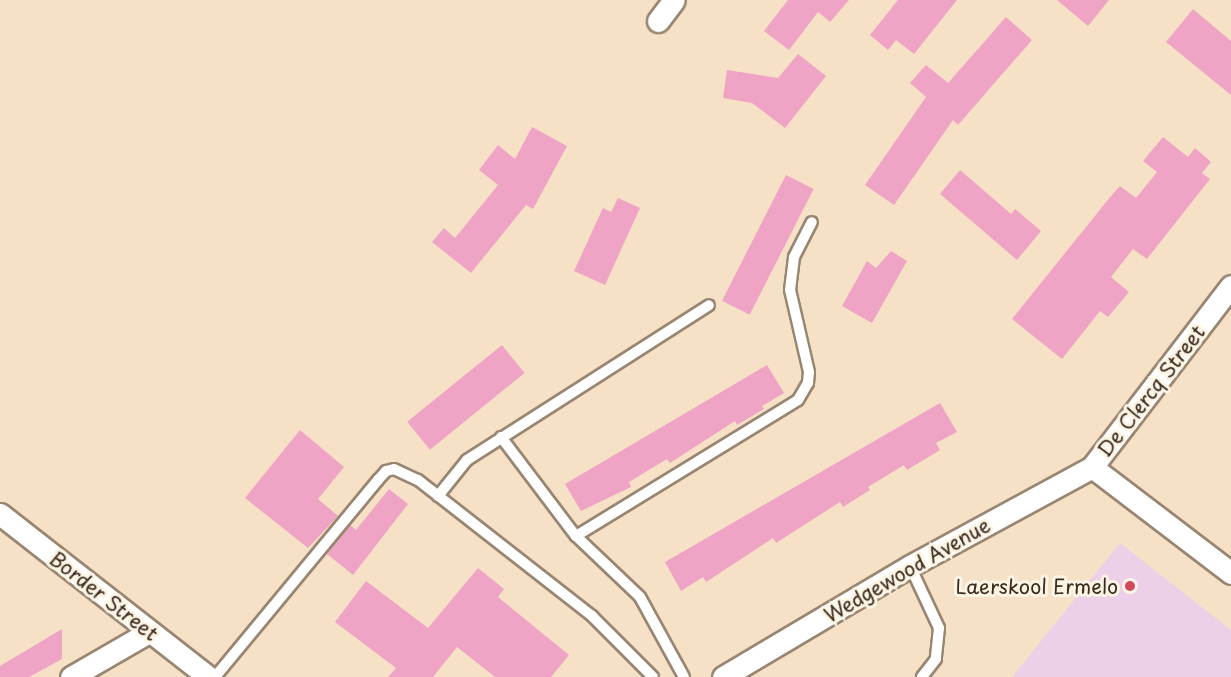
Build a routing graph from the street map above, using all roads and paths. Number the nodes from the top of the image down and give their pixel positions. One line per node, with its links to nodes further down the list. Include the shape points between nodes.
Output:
1 (674, 0): 2 (street)
2 (658, 21)
3 (812, 222): 10 (lane, via 794,257 790,290 808,372 808,383 798,400)
4 (1231, 286): 7 (street, De Clercq Street)
5 (709, 305): 6 (lane)
6 (501, 437): 8 (lane, via 467,460); 10 (lane)
7 (1092, 467): 11 (street, Wedgewood Avenue); 12 (street)
8 (438, 496): 16 (lane, via 408,473 386,471); 17 (lane, via 592,616)
9 (0, 514): 13 (street, Border Street)
10 (576, 536): 18 (lane, via 640,597)
11 (910, 566): 19 (street, Wedgewood Avenue); 20 (lane, via 939,628 936,659)
12 (1231, 573)
13 (149, 632): 14 (street); 15 (street, Border Street)
14 (71, 677)
15 (209, 677)
16 (215, 677)
17 (653, 677)
18 (684, 677)
19 (723, 677)
20 (922, 677)

